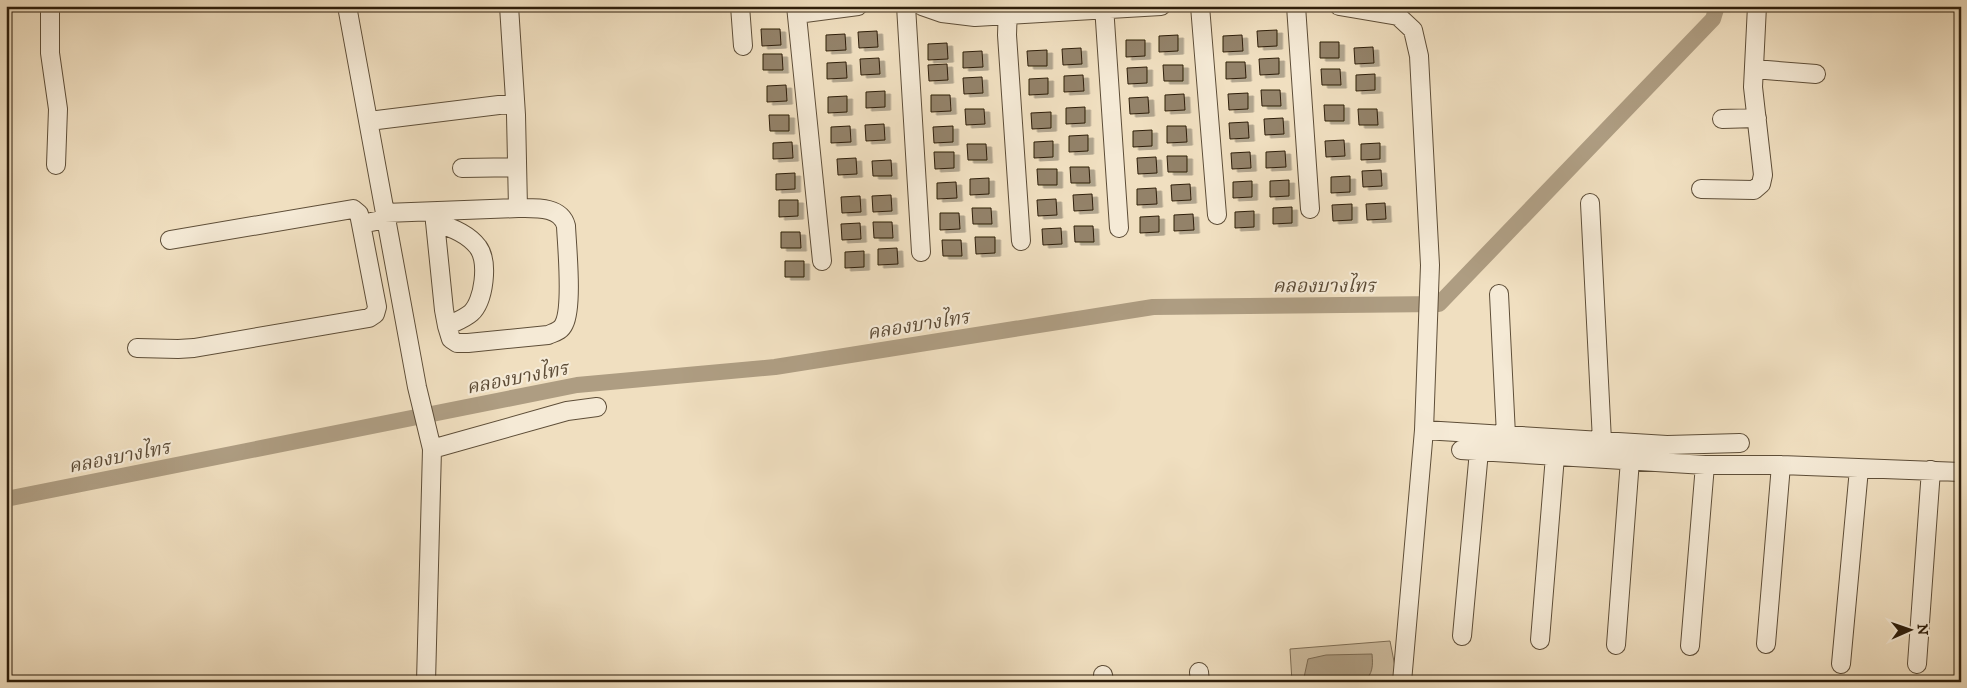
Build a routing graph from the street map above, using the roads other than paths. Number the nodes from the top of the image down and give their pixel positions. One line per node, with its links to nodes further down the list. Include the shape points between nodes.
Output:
1 (50, 6): 24 (street, via 50,53 58,109)
2 (347, 6): 23 (street)
3 (509, 6): 20 (street)
4 (740, 6): 17 (street)
5 (858, 6): 14 (street)
6 (906, 6): 38 (street)
7 (922, 6): 15 (street, via 942,13 975,17)
8 (1161, 6): 13 (street)
9 (1200, 6): 31 (street)
10 (1296, 6): 30 (street)
11 (1339, 6): 16 (street)
12 (1756, 6): 18 (street)
13 (1104, 8): 15 (street); 35 (street)
14 (796, 10): 39 (street)
15 (1008, 11): 37 (street)
16 (1397, 11): 44 (street, via 1413,30 1419,56 1430,265)
17 (743, 46)
18 (1754, 69): 19 (street); 21 (street)
19 (1816, 74)
20 (515, 103): 23 (street); 25 (street)
21 (1757, 118): 22 (street); 27 (street, via 1763,175 1761,184 1754,190)
22 (1722, 119)
23 (369, 121): 32 (street)
24 (56, 165)
25 (517, 167): 26 (street); 29 (street)
26 (462, 168)
27 (1700, 189)
28 (1590, 203): 46 (street)
29 (518, 208): 33 (street); 41 (street, via 557,212 564,218 568,311 564,325 548,335 468,343 457,343 451,339)
30 (1310, 209)
31 (1217, 215)
32 (386, 216): 33 (street); 34 (street); 48 (street)
33 (434, 218): 41 (street); 41 (street, via 468,237 479,249 485,278 472,312)
34 (362, 224): 36 (street, via 359,214 353,210); 42 (street, via 377,307 369,318 194,348)
35 (1118, 228)
36 (170, 240)
37 (1021, 241)
38 (921, 252)
39 (822, 261)
40 (1498, 294): 45 (street)
41 (447, 326)
42 (137, 348)
43 (597, 407): 48 (street, via 567,411)
44 (1424, 430): 45 (street); 66 (street)
45 (1506, 435): 46 (street)
46 (1602, 441): 47 (street, via 1668,445)
47 (1740, 443)
48 (431, 447): 65 (street)
49 (1461, 450): 50 (street)
50 (1480, 451): 51 (street); 58 (street)
51 (1555, 456): 52 (street); 59 (street)
52 (1630, 460): 53 (street); 60 (street)
53 (1706, 465): 54 (street); 62 (street)
54 (1781, 465): 55 (street); 61 (street)
55 (1859, 468): 56 (street); 63 (street)
56 (1931, 470): 57 (street); 64 (street)
57 (1961, 472)
58 (1462, 636)
59 (1540, 640)
60 (1616, 644)
61 (1766, 644)
62 (1690, 646)
63 (1840, 664)
64 (1917, 664)
65 (426, 682)
66 (1402, 682)

